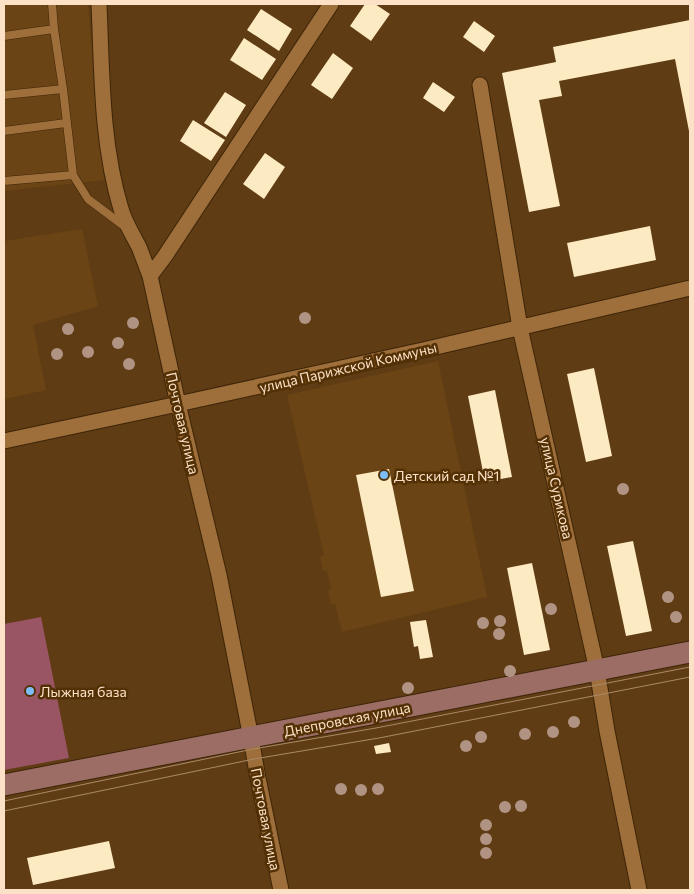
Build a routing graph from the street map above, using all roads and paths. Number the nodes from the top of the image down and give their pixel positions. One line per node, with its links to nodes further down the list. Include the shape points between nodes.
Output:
1 (52, 4): 4 (lane)
2 (99, 4): 13 (street, Почтовая улица, via 107,137 115,189)
3 (331, 4): 14 (street)
4 (54, 30): 5 (lane); 7 (lane)
5 (4, 36)
6 (480, 85): 16 (street, улица Сурикова)
7 (63, 89): 8 (lane); 9 (lane)
8 (4, 95)
9 (66, 123): 10 (lane); 11 (lane)
10 (4, 131)
11 (73, 174): 12 (lane); 13 (lane, via 88,198)
12 (4, 181)
13 (129, 230): 14 (street, Почтовая улица)
14 (150, 276): 17 (street, Почтовая улица)
15 (690, 288): 16 (street, улица Парижской Коммуны)
16 (520, 328): 17 (street, улица Парижской Коммуны); 20 (street, улица Сурикова)
17 (178, 404): 18 (street, улица Парижской Коммуны); 21 (street, Почтовая улица, via 219,575)
18 (4, 441)
19 (690, 652): 20 (street, Днепровская улица)
20 (597, 670): 21 (street, Днепровская улица); 24 (street, улица Сурикова)
21 (251, 738): 22 (street, Днепровская улица); 23 (street, Почтовая улица)
22 (4, 786)
23 (281, 890)
24 (639, 890)

